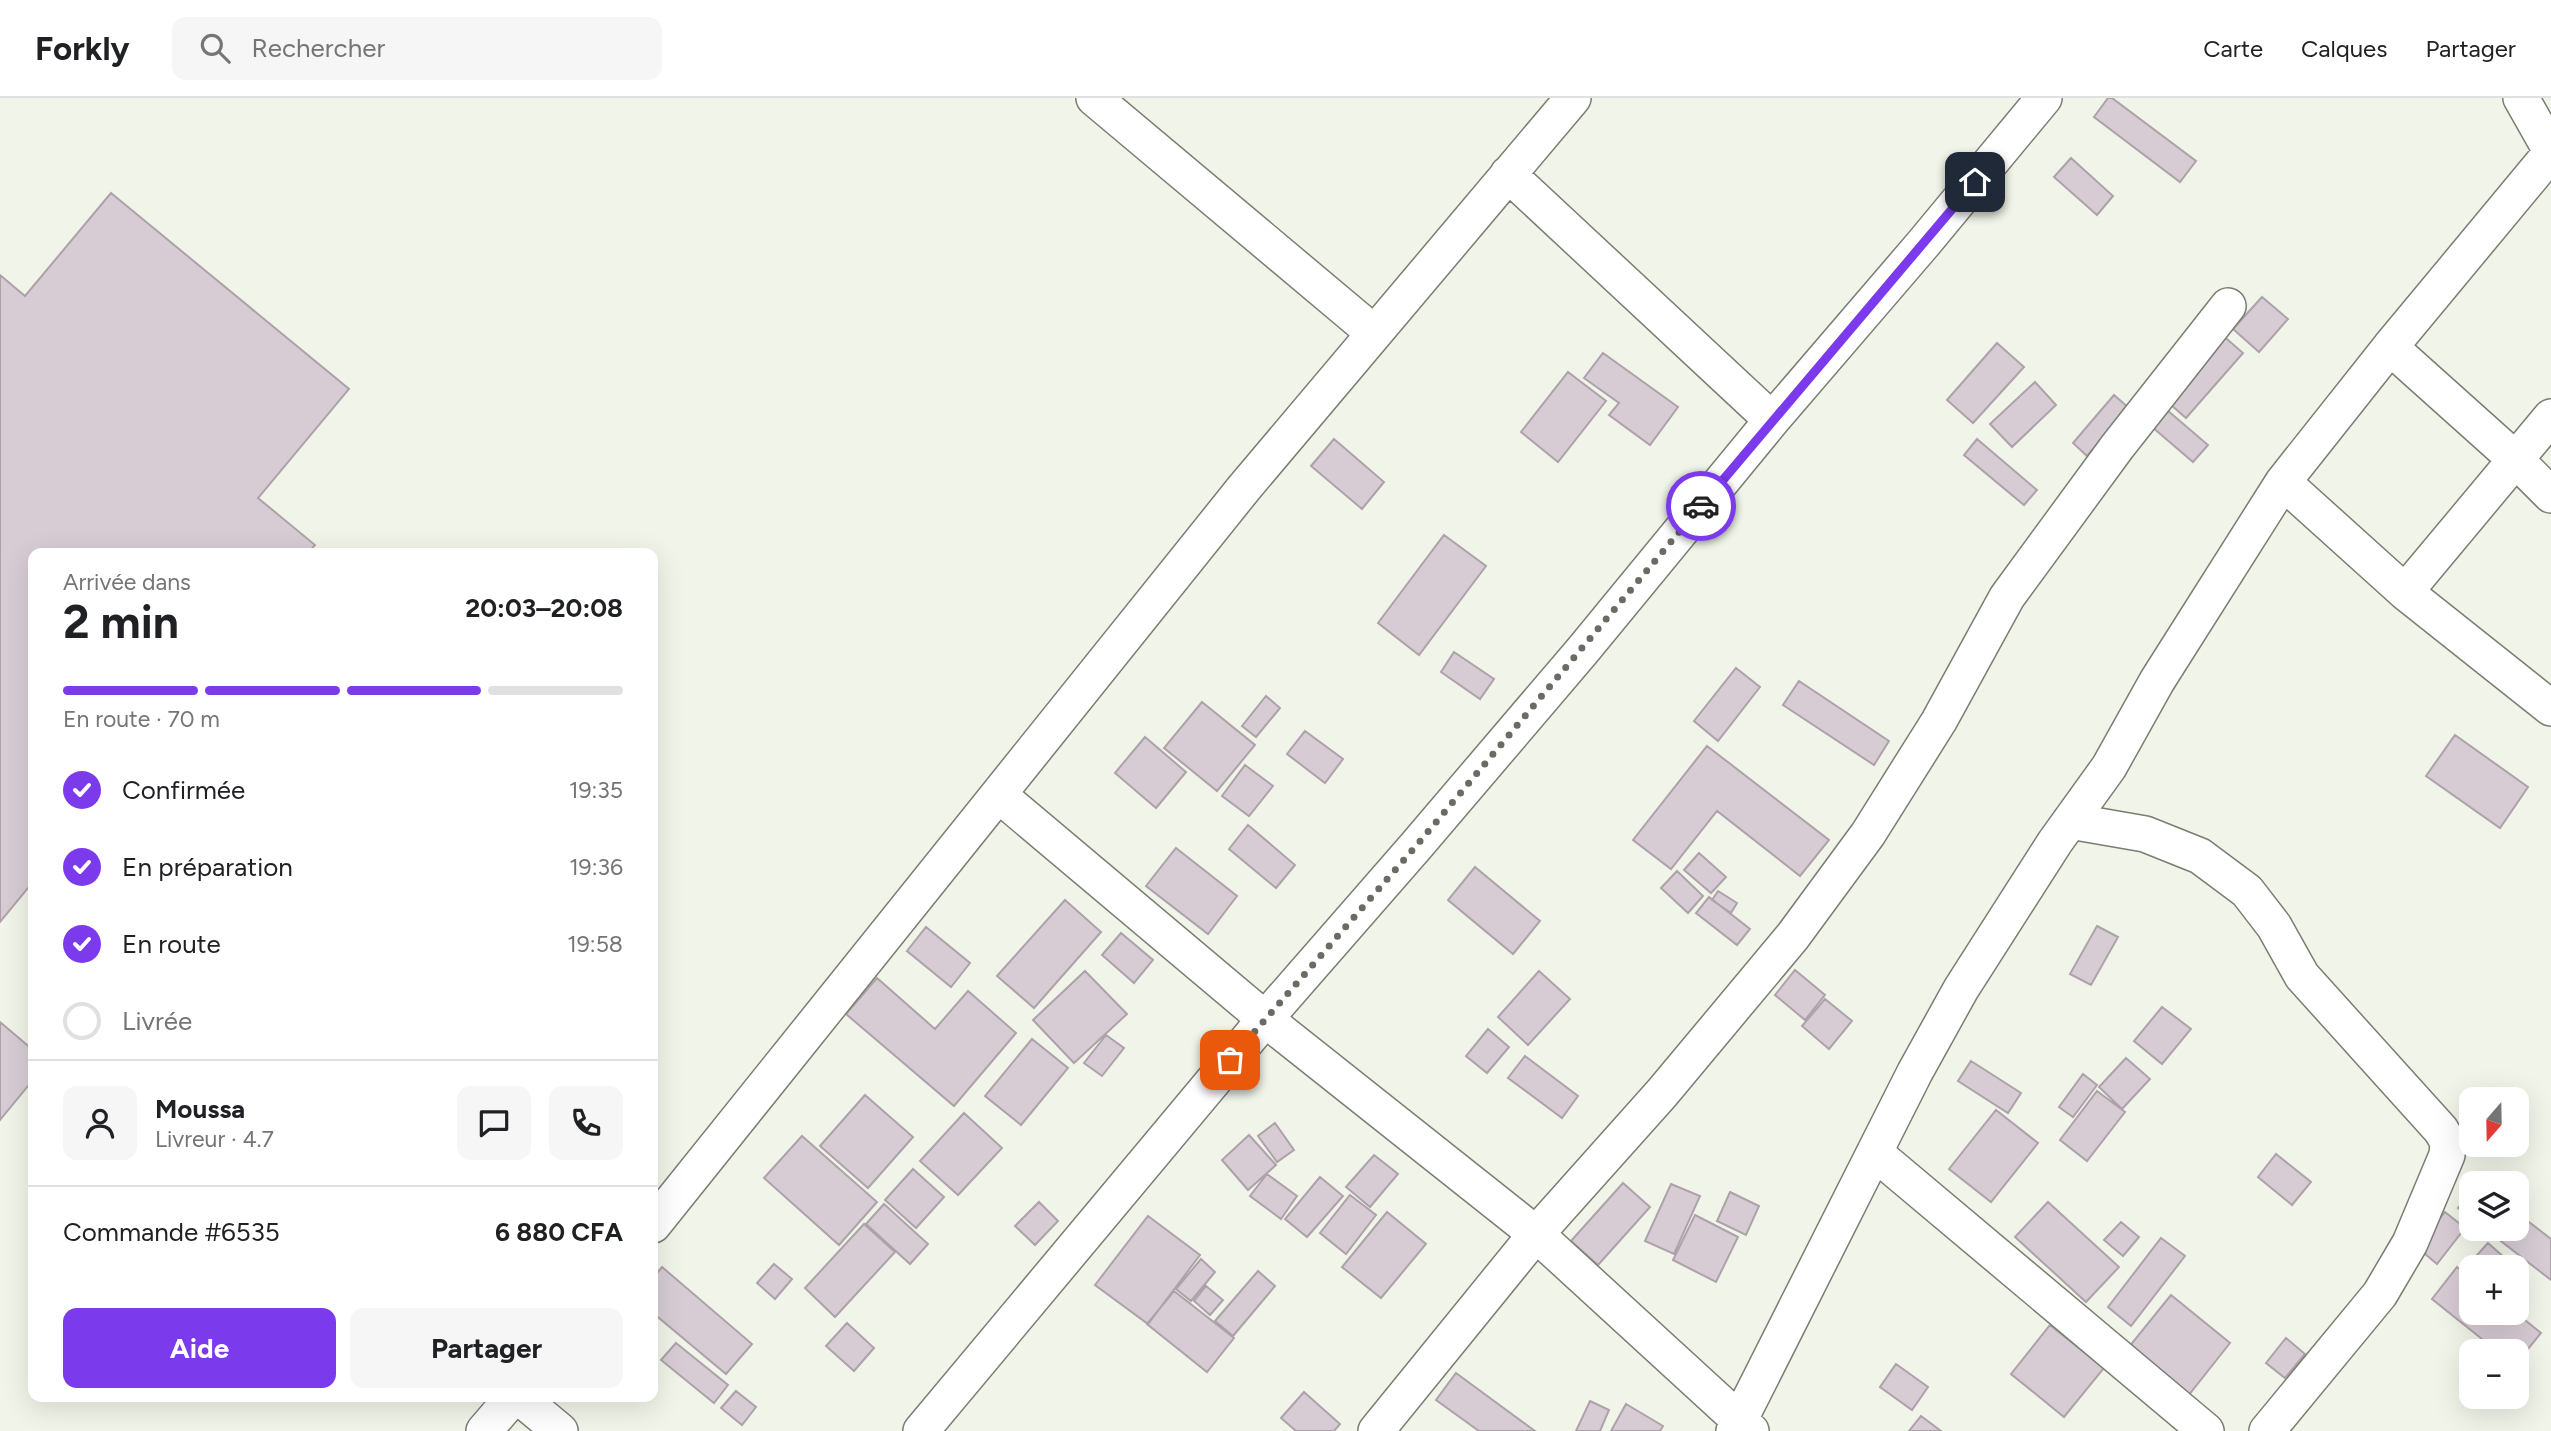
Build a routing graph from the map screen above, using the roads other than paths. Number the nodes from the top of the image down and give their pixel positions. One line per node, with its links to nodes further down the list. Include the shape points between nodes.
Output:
1 (1094, 98): 8 (street)
2 (1573, 98): 6 (street)
3 (2044, 98): 11 (street)
4 (2521, 98): 5 (street)
5 (2551, 152): 9 (street)
6 (1508, 174): 8 (street); 11 (street)
7 (2228, 306): 22 (street, via 2007,597 1939,721 1875,823 1793,936)
8 (1374, 333): 17 (street)
9 (2390, 347): 12 (street); 13 (street)
10 (2551, 417): 12 (street)
11 (1772, 420): 19 (street, via 1583,650)
12 (2515, 459): 14 (street); 15 (street)
13 (2283, 482): 15 (street); 18 (street, via 2109,767)
14 (2551, 495)
15 (2405, 592): 16 (street)
16 (2551, 708)
17 (999, 795): 19 (street); 21 (street)
18 (2070, 821): 20 (street, via 1961,989); 31 (street, via 2145,834 2200,856 2246,891 2274,926 2302,976 2448,1142 2448,1155 2410,1243 2379,1294)
19 (1265, 1019): 22 (street); 28 (street)
20 (1875, 1153): 25 (street); 30 (street)
21 (658, 1219)
22 (1536, 1234): 25 (street); 29 (street)
23 (511, 1402): 26 (street)
24 (524, 1402): 27 (street)
25 (1741, 1428)
26 (484, 1431)
27 (560, 1431)
28 (921, 1431)
29 (1376, 1431)
30 (2206, 1431)
31 (2267, 1431)

